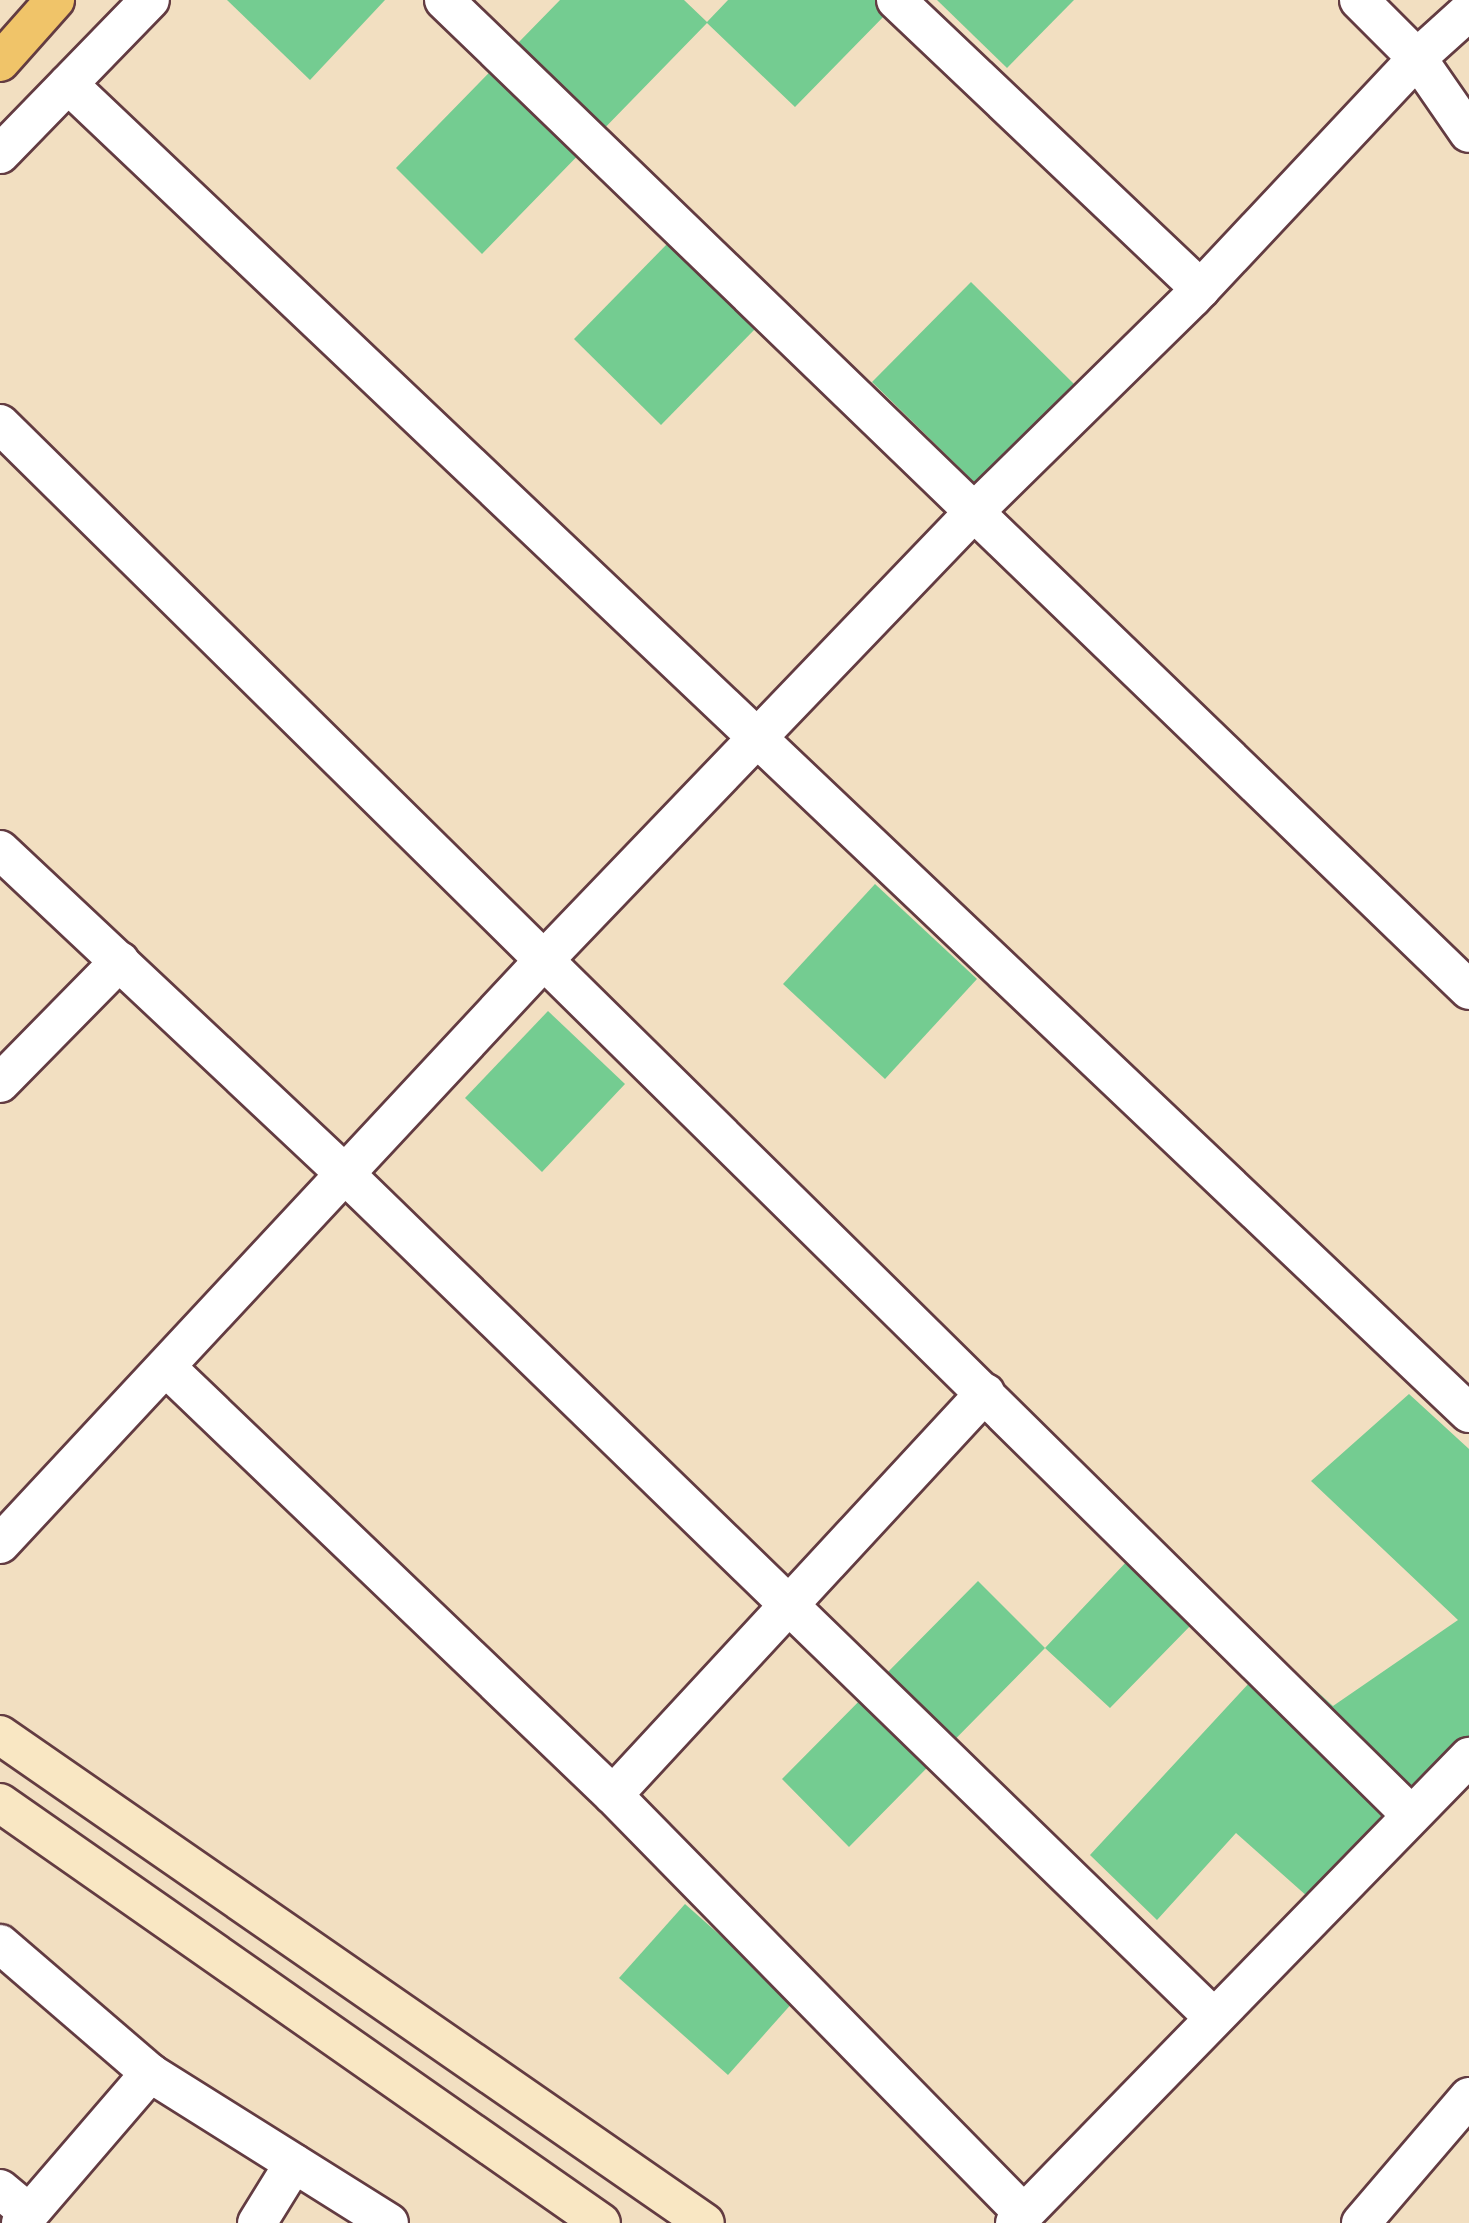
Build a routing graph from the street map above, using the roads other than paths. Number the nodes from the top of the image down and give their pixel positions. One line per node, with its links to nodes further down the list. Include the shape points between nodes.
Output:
1 (55, 0): 8 (highway)
2 (150, 0): 9 (street)
3 (444, 0): 14 (street)
4 (896, 0): 12 (street)
5 (1359, 0): 7 (street)
6 (1469, 10): 7 (street)
7 (1417, 58): 10 (street); 12 (street)
8 (0, 62)
9 (68, 84): 11 (street); 15 (street)
10 (1469, 133)
11 (0, 154)
12 (1201, 289): 14 (street)
13 (0, 424): 18 (street)
14 (972, 514): 15 (street); 19 (street)
15 (758, 742): 18 (street); 24 (street)
16 (0, 850): 17 (street)
17 (120, 961): 20 (street); 21 (street)
18 (543, 961): 21 (street); 23 (street)
19 (1469, 990)
20 (0, 1083)
21 (347, 1176): 22 (street); 26 (street)
22 (167, 1368): 25 (street); 29 (street)
23 (985, 1392): 26 (street); 31 (street)
24 (1469, 1413)
25 (0, 1544)
26 (789, 1606): 29 (street); 33 (street)
27 (0, 1735): 44 (street)
28 (1469, 1757): 31 (street)
29 (613, 1794): 40 (street)
30 (0, 1803): 43 (street)
31 (1411, 1815): 33 (street)
32 (0, 1944): 34 (street)
33 (1213, 2017): 40 (street)
34 (150, 2073): 36 (street); 39 (street)
35 (1469, 2097): 38 (street)
36 (294, 2163): 41 (street); 42 (street)
37 (0, 2189): 39 (street)
38 (1382, 2215)
39 (25, 2218)
40 (1020, 2219)
41 (257, 2223)
42 (389, 2223)
43 (601, 2223)
44 (705, 2223)

